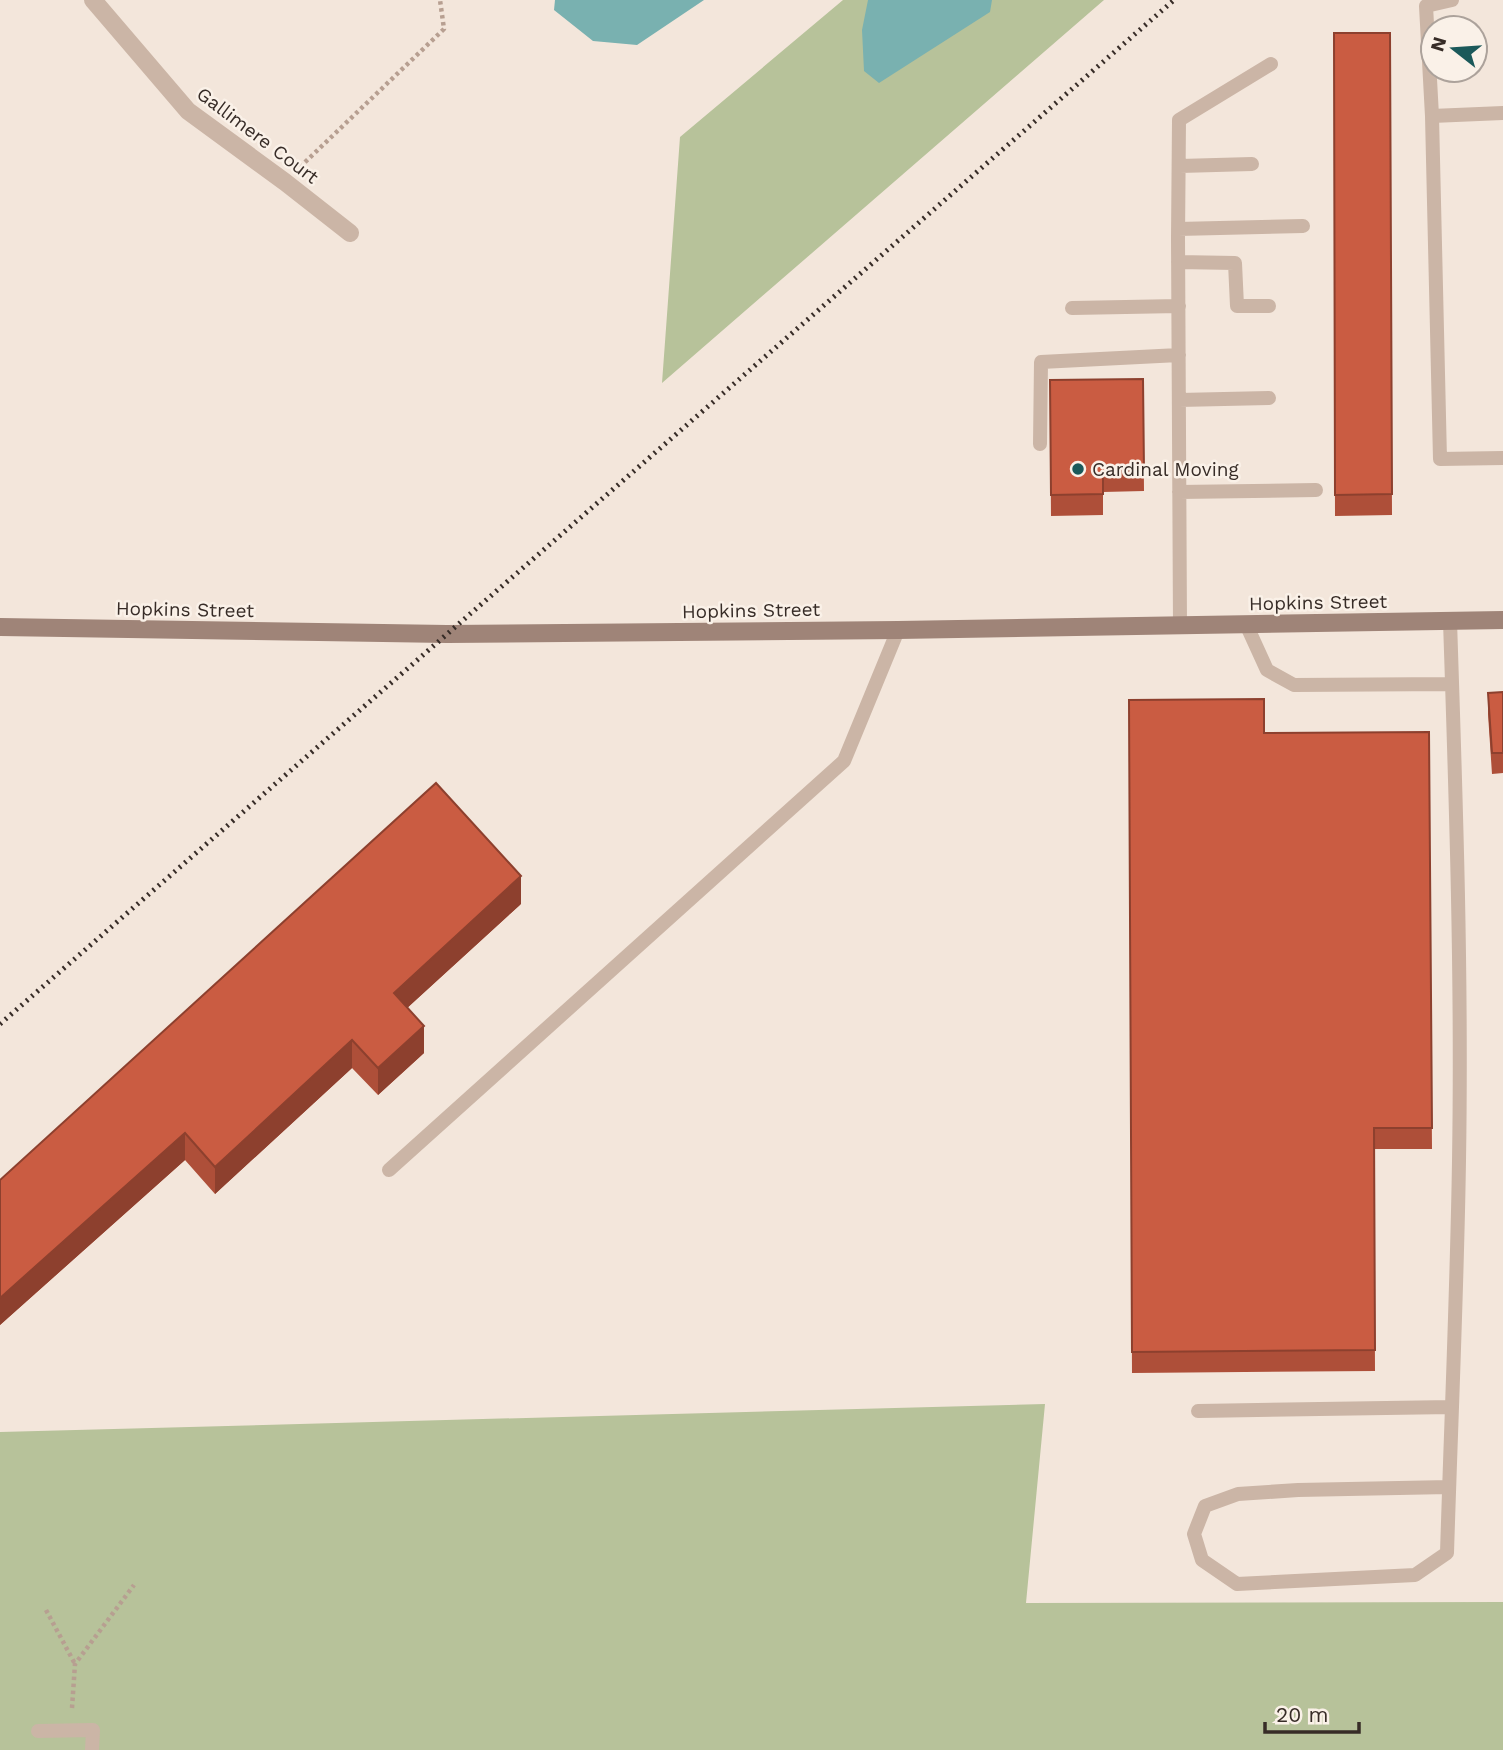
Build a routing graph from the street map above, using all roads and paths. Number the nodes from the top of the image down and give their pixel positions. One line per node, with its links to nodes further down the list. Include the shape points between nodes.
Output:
1 (93, 0): 9 (street, Gallimere Court, via 188,111)
2 (440, 0): 9 (path, via 443,29)
3 (1452, 0): 6 (lane, via 1426,6)
4 (1271, 64): 8 (lane, via 1179,120)
5 (1503, 113): 6 (lane)
6 (1432, 116): 21 (lane, via 1440,459)
7 (1252, 164): 8 (lane)
8 (1180, 166): 11 (lane)
9 (285, 182): 12 (street, Gallimere Court)
10 (1303, 226): 11 (lane)
11 (1178, 229): 13 (lane)
12 (350, 233)
13 (1178, 262): 14 (lane); 15 (lane, via 1235,263 1237,306)
14 (1179, 306): 16 (lane); 17 (lane)
15 (1269, 306)
16 (1072, 308)
17 (1179, 355): 19 (lane); 20 (lane, via 1041,362)
18 (1269, 398): 19 (lane)
19 (1179, 400): 23 (lane)
20 (1040, 444)
21 (1503, 458)
22 (1316, 490): 23 (lane)
23 (1179, 492): 27 (lane)
24 (1503, 620): 25 (main road, Hopkins Street)
25 (1450, 621): 26 (main road, Hopkins Street); 30 (lane)
26 (1246, 624): 27 (main road, Hopkins Street); 30 (lane, via 1267,670 1294,685)
27 (1180, 625): 29 (main road, Hopkins Street)
28 (0, 627): 29 (main road, Hopkins Street, via 447,634)
29 (898, 630): 31 (lane, via 844,761)
30 (1452, 684): 32 (lane, via 1459,892 1459,1161)
31 (389, 1170)
32 (1452, 1407): 33 (lane); 34 (lane)
33 (1198, 1411)
34 (1449, 1487): 34 (lane, via 1447,1553 1415,1575 1237,1584 1202,1560 1194,1534 1205,1506 1238,1494)
35 (134, 1586): 37 (path)
36 (46, 1610): 37 (path)
37 (75, 1664): 38 (path)
38 (71, 1730): 39 (lane); 40 (lane, via 93,1730)
39 (38, 1731)
40 (92, 1750)

